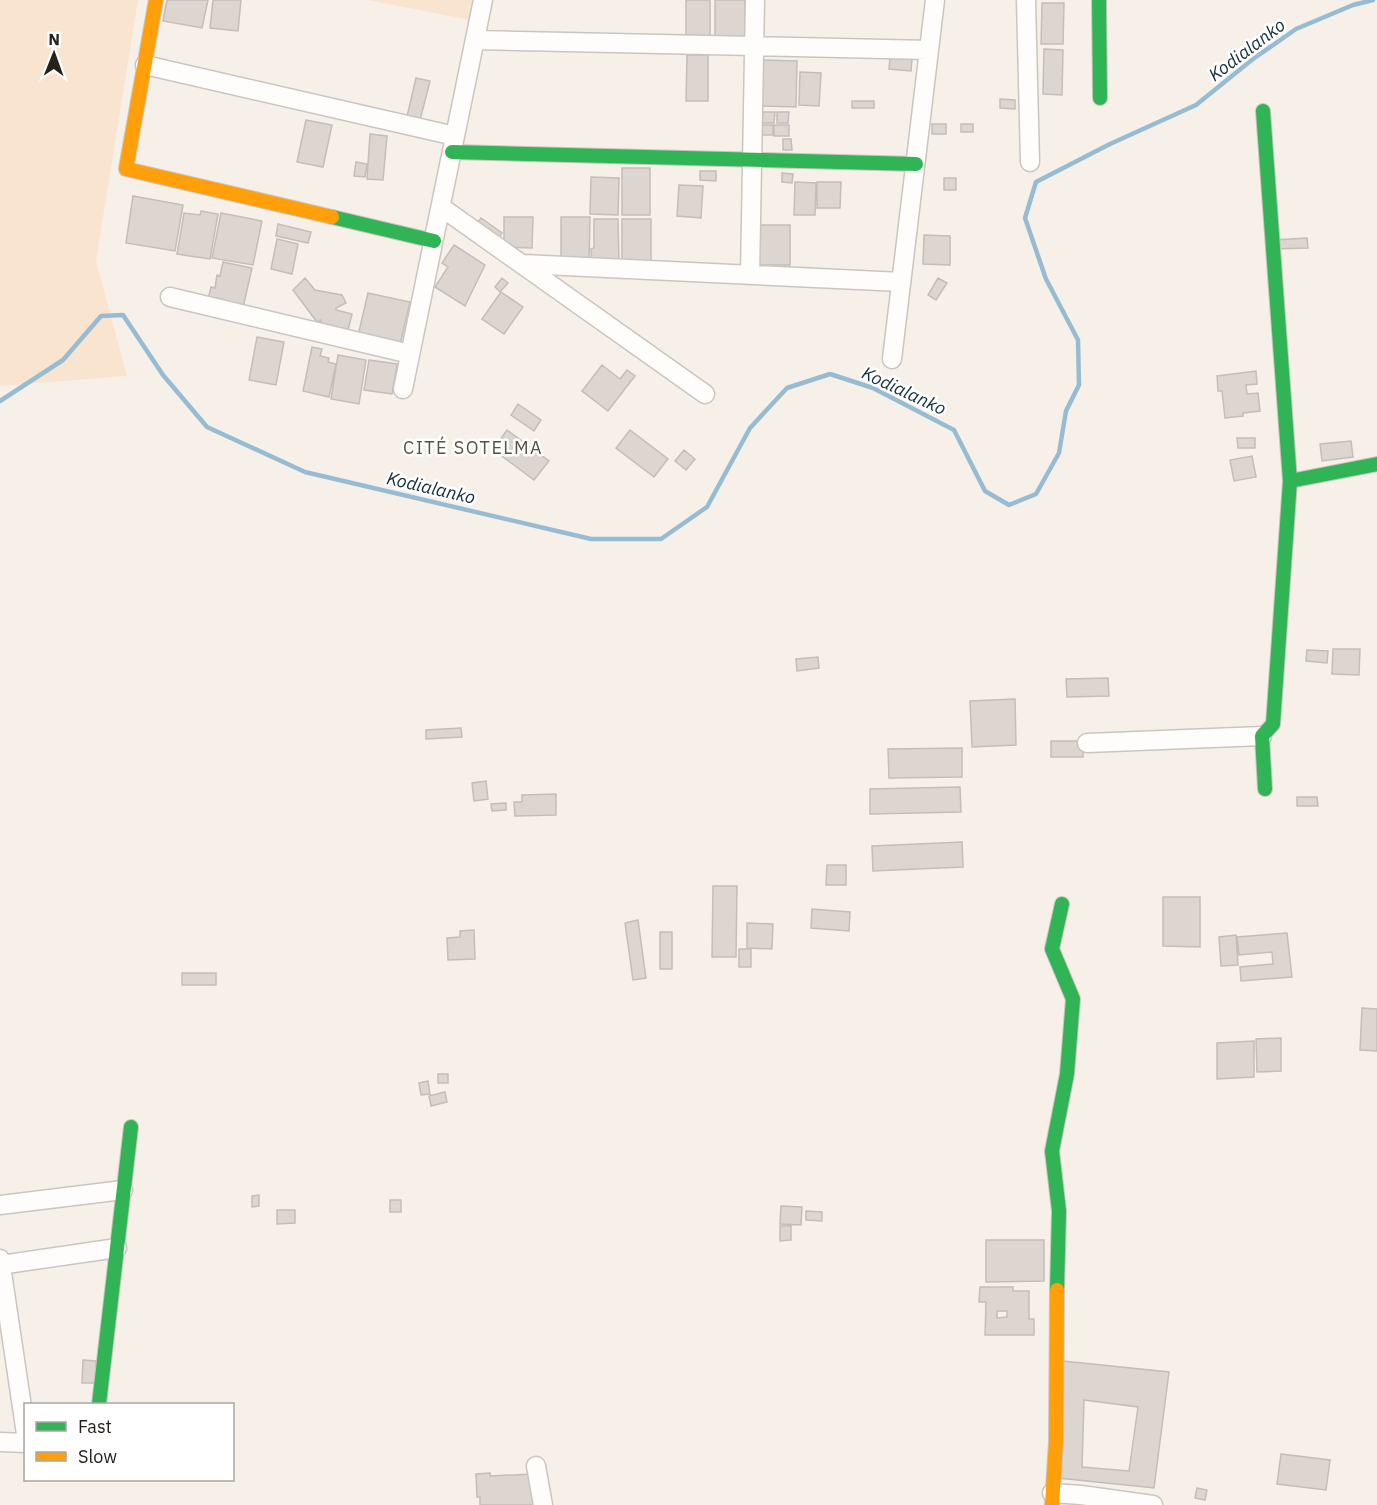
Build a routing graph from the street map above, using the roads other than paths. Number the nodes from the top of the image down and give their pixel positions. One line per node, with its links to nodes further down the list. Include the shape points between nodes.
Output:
1 (156, 0): 10 (street)
2 (483, 0): 7 (street)
3 (755, 0): 8 (street)
4 (935, 0): 9 (street)
5 (1026, 0): 15 (street)
6 (1099, 0): 11 (street)
7 (475, 40): 8 (street); 13 (street)
8 (754, 47): 9 (street); 14 (street)
9 (929, 50): 16 (street)
10 (144, 65): 13 (street); 18 (street, via 126,170)
11 (1100, 98)
12 (1263, 111): 28 (street)
13 (453, 144): 14 (street); 17 (street)
14 (752, 161): 16 (street); 20 (street)
15 (1030, 162)
16 (915, 164): 21 (street)
17 (441, 207): 18 (street); 19 (street)
18 (434, 241): 23 (street)
19 (523, 264): 20 (street); 26 (street)
20 (750, 275): 21 (street)
21 (901, 282): 24 (street)
22 (170, 297): 23 (street)
23 (410, 354): 25 (street)
24 (892, 359)
25 (403, 389)
26 (705, 394)
27 (1377, 464): 28 (street)
28 (1290, 481): 29 (street, via 1273,724)
29 (1262, 736): 30 (street); 31 (street)
30 (1088, 743)
31 (1265, 789)
32 (1062, 904): 43 (street, via 1052,949 1073,999 1067,1074 1052,1151 1059,1211)
33 (130, 1127): 34 (street)
34 (123, 1190): 35 (street); 36 (street)
35 (0, 1205)
36 (117, 1248): 37 (street); 38 (street)
37 (0, 1263): 39 (street)
38 (99, 1403)
39 (24, 1421)
40 (0, 1442): 41 (street)
41 (24, 1443)
42 (537, 1466): 44 (street)
43 (1052, 1499): 45 (street, via 1081,1495)
44 (543, 1505)
45 (1153, 1505)

